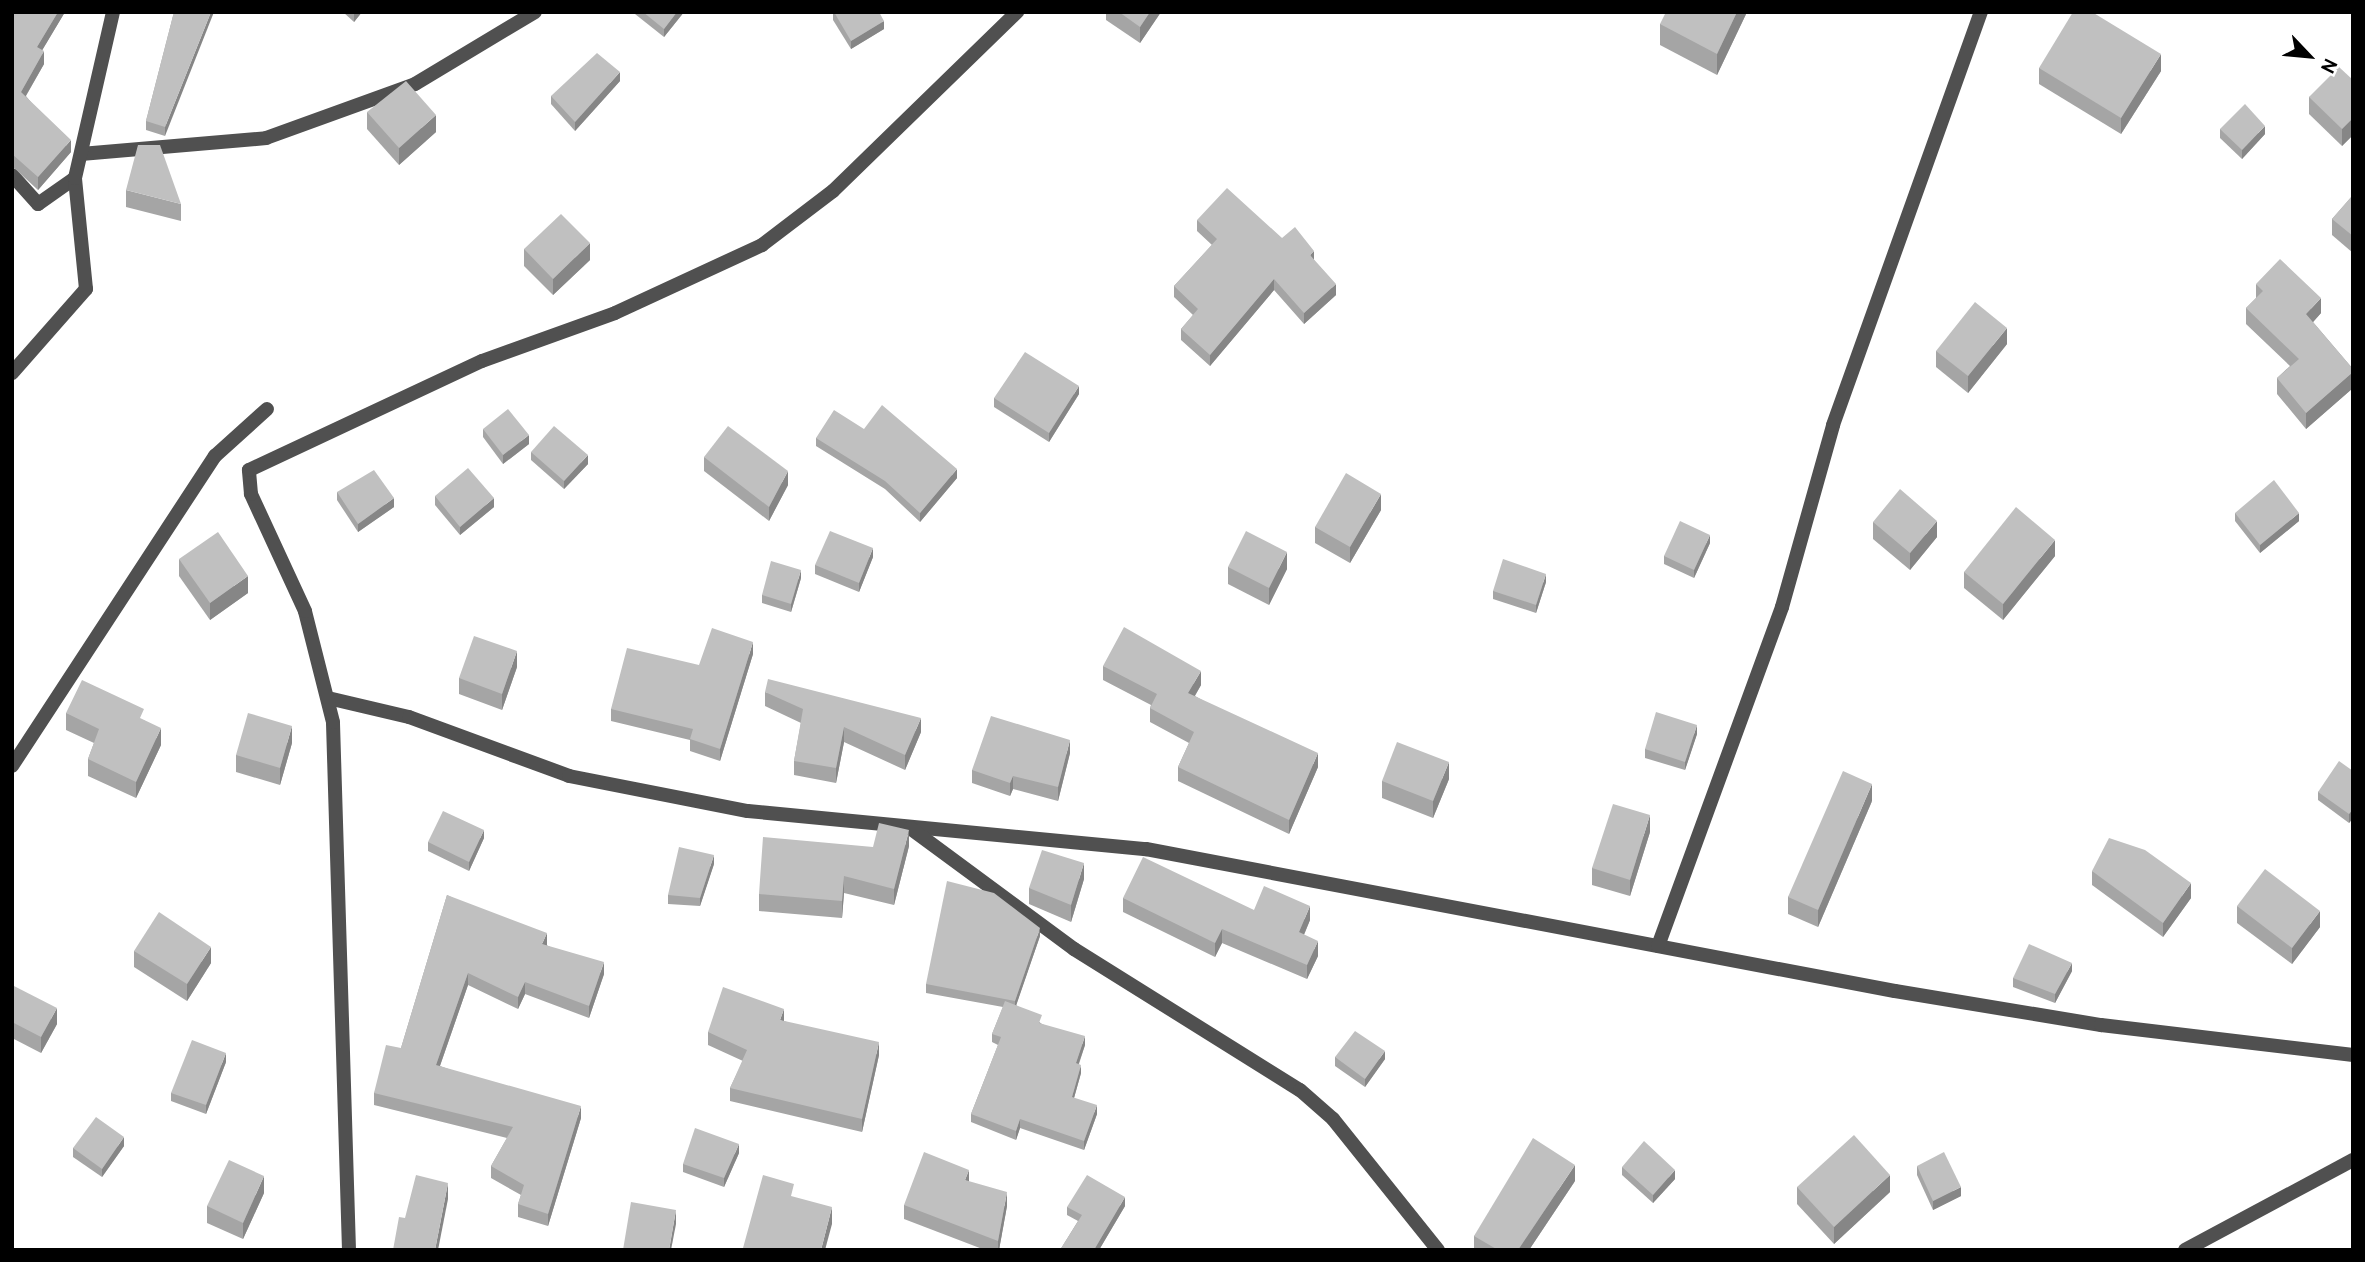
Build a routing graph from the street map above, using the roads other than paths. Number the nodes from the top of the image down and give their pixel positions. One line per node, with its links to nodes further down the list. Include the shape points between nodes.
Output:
1 (113, 12): 5 (street)
2 (535, 12): 5 (street, via 415,84 266,138)
3 (1017, 12): 10 (street, via 833,191 762,246 615,313 482,361 249,470 251,494 305,611)
4 (1981, 12): 13 (street, via 1833,425 1782,607)
5 (81, 154): 7 (street)
6 (12, 175): 7 (street, via 38,204)
7 (75, 177): 8 (street, via 86,289)
8 (12, 373)
9 (267, 409): 11 (street, via 215,456)
10 (328, 698): 12 (street, via 409,717 569,776 748,811); 16 (street)
11 (12, 766)
12 (908, 827): 13 (street, via 1146,849); 17 (street, via 1074,949 1300,1090 1333,1119)
13 (1658, 946): 14 (street, via 2101,1025)
14 (2353, 1055)
15 (2353, 1160): 18 (street)
16 (349, 1250)
17 (1437, 1250)
18 (2185, 1250)

